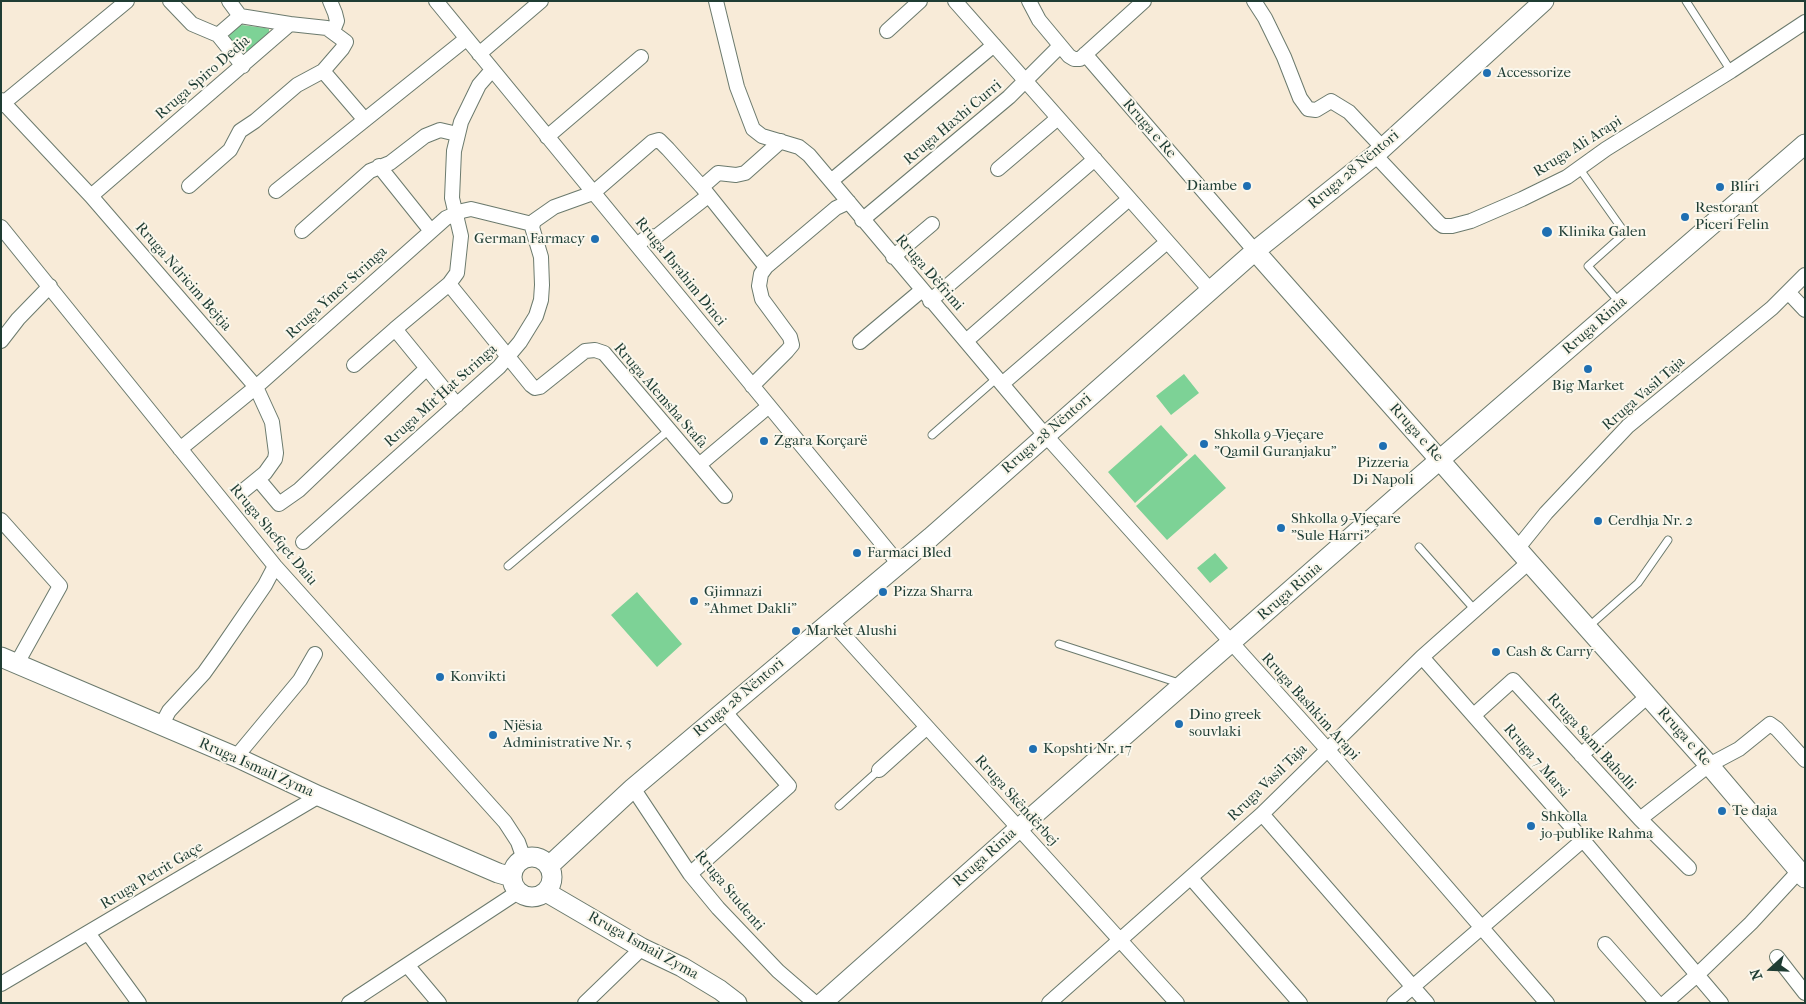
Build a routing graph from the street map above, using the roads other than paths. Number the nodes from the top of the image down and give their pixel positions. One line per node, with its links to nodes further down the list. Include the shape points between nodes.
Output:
1 (126, 1): 32 (street)
2 (170, 1): 20 (street, via 192,24)
3 (228, 1): 15 (street)
4 (330, 1): 18 (street, via 337,21)
5 (436, 1): 21 (street, Rruga Ibrahim Dinci)
6 (541, 1): 24 (street)
7 (716, 1): 37 (street, Rruga Dëfrimi, via 750,125 762,136)
8 (920, 1): 19 (street)
9 (955, 1): 22 (street)
10 (1029, 1): 23 (street, via 1039,20)
11 (1144, 1): 25 (street)
12 (1254, 1): 39 (street, via 1308,109 1316,110 1331,101 1349,112)
13 (1544, 1): 39 (main road, Rruga 28 Nëntori)
14 (1686, 1): 30 (lane)
15 (240, 16): 17 (street); 20 (street)
16 (1805, 22): 30 (street, Rruga Ali Arapi)
17 (290, 24): 18 (street); 27 (street, Rruga Spiro Dedja)
18 (333, 31): 29 (street, via 346,42)
19 (887, 31)
20 (218, 35): 27 (street)
21 (466, 39): 24 (street, Rruga Ibrahim Dinci); 34 (street)
22 (994, 45): 31 (street); 44 (street)
23 (1060, 46): 25 (street, via 1074,59); 31 (street, Rruga Haxhi Curri)
24 (479, 54): 28 (street, Rruga Ibrahim Dinci)
25 (1085, 54): 61 (street, Rruga e Re)
26 (641, 57): 36 (street)
27 (243, 66): 49 (street, Rruga Spiro Dedja)
28 (492, 70): 35 (street, via 479,85); 36 (street, Rruga Ibrahim Dinci)
29 (323, 71): 34 (street); 45 (street, via 297,85 240,131 230,150)
30 (1731, 71): 42 (street, Rruga Ali Arapi)
31 (1026, 82): 33 (street); 53 (street, Rruga Haxhi Curri)
32 (2, 103): 49 (street, Rruga Ndricim Bejtja)
33 (1058, 118): 40 (street); 43 (street)
34 (365, 120): 46 (street)
35 (457, 134): 41 (street, via 433,132); 52 (street, via 452,191)
36 (548, 137): 48 (street, Rruga Ibrahim Dinci)
37 (781, 141): 44 (street, Rruga Dëfrimi, via 804,150); 47 (street, via 744,173 718,173)
38 (1805, 144): 70 (main road, Rruga Rinia)
39 (1379, 151): 42 (street, Rruga Ali Arapi, via 1439,223 1446,226 1522,199); 61 (main road, Rruga 28 Nëntori)
40 (1095, 159): 50 (street); 69 (street)
41 (379, 166): 57 (street); 58 (street)
42 (1579, 168): 70 (lane, via 1625,233 1588,266)
43 (998, 170)
44 (831, 181): 51 (street, Rruga Dëfrimi)
45 (189, 186)
46 (276, 192)
47 (705, 192): 48 (street, via 668,149 656,140); 60 (street, via 657,236 647,237); 63 (street)
48 (593, 193): 54 (street, via 547,210); 60 (street, Rruga Ibrahim Dinci)
49 (91, 196): 81 (street, Rruga Ndricim Bejtja)
50 (1130, 199): 59 (street); 74 (street)
51 (849, 202): 53 (street, Rruga Dëfrimi); 63 (street, via 836,208)
52 (456, 214): 54 (street, Rruga Ymer Stringa, via 472,209); 58 (street, Rruga Ymer Stringa); 65 (street, via 461,236 458,266 455,278)
53 (862, 220): 62 (street, Rruga Dëfrimi)
54 (532, 224): 76 (street, Rruga Mit'Hat Stringa, via 541,257 541,300 536,316)
55 (932, 224): 62 (street)
56 (1, 227): 66 (street, Rruga Shefqet Daiu)
57 (302, 231)
58 (431, 231): 81 (street, Rruga Ymer Stringa)
59 (1167, 242): 67 (street); 79 (street)
60 (637, 245): 80 (street, Rruga Ibrahim Dinci)
61 (1255, 251): 67 (main road, Rruga 28 Nëntori); 88 (main road, Rruga e Re)
62 (894, 257): 69 (street, Rruga Dëfrimi)
63 (766, 267): 80 (street, via 759,286 762,299 790,337 792,345)
64 (1805, 275): 68 (street, Rruga Vasil Taja)
65 (449, 284): 72 (street); 76 (street, Rruga Alemsha Stafa)
66 (50, 286): 73 (street); 87 (street, Rruga Shefqet Daiu)
67 (1211, 290): 86 (main road, Rruga 28 Nëntori)
68 (1788, 292): 71 (street); 97 (street, Rruga Vasil Taja, via 1628,426 1546,513)
69 (926, 295): 74 (street, Rruga Dëfrimi); 75 (street)
70 (1621, 304): 88 (main road, Rruga Rinia)
71 (1805, 310)
72 (395, 329): 77 (street); 78 (street)
73 (1, 341)
74 (966, 341): 79 (street, Rruga Dëfrimi)
75 (860, 342)
76 (508, 358): 82 (street, Rruga Mit'Hat Stringa); 84 (street, Rruga Alemsha Stafa, via 535,388 584,351 600,351)
77 (354, 365)
78 (427, 368): 82 (street); 90 (street, via 299,490 279,504)
79 (1000, 381): 85 (lane); 86 (street, Rruga Dëfrimi)
80 (752, 386): 83 (street, Rruga Ibrahim Dinci)
81 (256, 387): 87 (street, Rruga Ymer Stringa); 90 (street, Rruga Ndricim Bejtja, via 272,422 276,447 270,468)
82 (457, 405): 95 (street, Rruga Mit'Hat Stringa)
83 (769, 406): 89 (street, Rruga Alemsha Stafa); 98 (street, Rruga Ibrahim Dinci)
84 (669, 430): 89 (street, Rruga Alemsha Stafa); 100 (lane)
85 (932, 435)
86 (1045, 435): 98 (main road, Rruga 28 Nëntori); 105 (street, Rruga Bashkim Arapi)
87 (180, 448): 99 (street, Rruga Shefqet Daiu)
88 (1440, 460): 97 (main road, Rruga e Re); 105 (main road, Rruga Rinia)
89 (699, 465): 92 (street, Rruga Alemsha Stafa)
90 (258, 479): 91 (street, Rruga Ndricim Bejtja)
91 (243, 491)
92 (725, 496)
93 (1, 520): 108 (street, via 60,586)
94 (1668, 540): 103 (lane, via 1638,583)
95 (302, 542)
96 (1418, 547): 101 (lane)
97 (1523, 556): 101 (street, Rruga Vasil Taja); 103 (main road, Rruga e Re)
98 (899, 564): 102 (main road, Rruga 28 Nëntori)
99 (275, 566): 113 (street, via 220,652 169,711); 128 (street, Rruga Shefqet Daiu, via 505,822)
100 (508, 566)
101 (1475, 610): 107 (street, Rruga Vasil Taja)
102 (831, 621): 111 (main road, Rruga 28 Nëntori); 114 (street, Rruga Skëndërbej)
103 (1587, 628): 110 (main road, Rruga e Re)
104 (1058, 644): 109 (lane)
105 (1231, 644): 109 (main road, Rruga Rinia); 115 (street, Rruga Bashkim Arapi)
106 (315, 654): 117 (street, via 300,680)
107 (1422, 657): 112 (street, Rruga 7 Marsi); 115 (street, Rruga Vasil Taja)
108 (9, 661): 113 (main road, Rruga Ismail Zyma)
109 (1184, 684): 126 (main road, Rruga Rinia)
110 (1648, 696): 116 (street); 119 (main road, Rruga e Re)
111 (724, 711): 121 (main road, Rruga 28 Nëntori); 131 (street, via 789,786)
112 (1474, 715): 116 (street, Rruga Sami Baholli, via 1513,680); 127 (street, Rruga 7 Marsi)
113 (161, 726): 117 (main road, Rruga Ismail Zyma)
114 (927, 727): 120 (street); 126 (street, Rruga Skëndërbej)
115 (1327, 749): 124 (street, Rruga Vasil Taja); 136 (street, Rruga Bashkim Arapi)
116 (1581, 755): 125 (street, Rruga Sami Baholli)
117 (236, 758): 122 (main road, Rruga Ismail Zyma)
118 (1805, 760): 119 (street, via 1770,724 1739,749)
119 (1709, 765): 125 (street); 132 (main road, Rruga e Re)
120 (879, 770): 123 (lane)
121 (633, 788): 129 (main road, Rruga 28 Nëntori); 131 (street, Rruga Studenti)
122 (319, 796): 134 (main road, Rruga Ismail Zyma, via 498,873); 137 (street, Rruga Petrit Gaçe)
123 (839, 806)
124 (1262, 814): 133 (street, Rruga Vasil Taja); 145 (street)
125 (1640, 819): 130 (street, Rruga Sami Baholli)
126 (1018, 829): 138 (street, Rruga Skëndërbej); 154 (main road, Rruga Rinia)
127 (1583, 840): 136 (street); 143 (street, Rruga 7 Marsi)
128 (524, 859): 129 (main road, via 537,858); 134 (main road, via 515,866)
129 (549, 866): 135 (main road, via 552,879)
130 (1690, 868)
131 (690, 874): 153 (street, Rruga Studenti, via 742,934)
132 (1802, 875): 143 (street)
133 (1191, 878): 138 (street, Rruga Vasil Taja); 156 (street)
134 (515, 885): 135 (main road, via 529,898); 142 (street)
135 (546, 892): 140 (main road, Rruga Ismail Zyma)
136 (1482, 927): 145 (street); 159 (street, Rruga Bashkim Arapi)
137 (88, 933): 144 (street, Rruga Petrit Gaçe); 148 (street)
138 (1120, 939): 147 (street, Rruga Vasil Taja); 155 (street, Rruga Skëndërbej)
139 (1605, 944): 160 (street)
140 (642, 948): 151 (street); 152 (main road, Rruga Ismail Zyma, via 689,972)
141 (1778, 957): 146 (street)
142 (407, 965): 149 (street); 150 (street)
143 (1697, 975): 161 (street); 162 (street, Rruga 7 Marsi)
144 (1, 984)
145 (1413, 986): 157 (street); 158 (street)
146 (1805, 993)
147 (1050, 1002)
148 (139, 1003)
149 (349, 1003)
150 (439, 1003)
151 (586, 1003)
152 (737, 1003)
153 (815, 1003)
154 (822, 1003)
155 (1178, 1003)
156 (1300, 1003)
157 (1394, 1003)
158 (1427, 1003)
159 (1547, 1003)
160 (1657, 1003)
161 (1665, 1003)
162 (1721, 1003)

